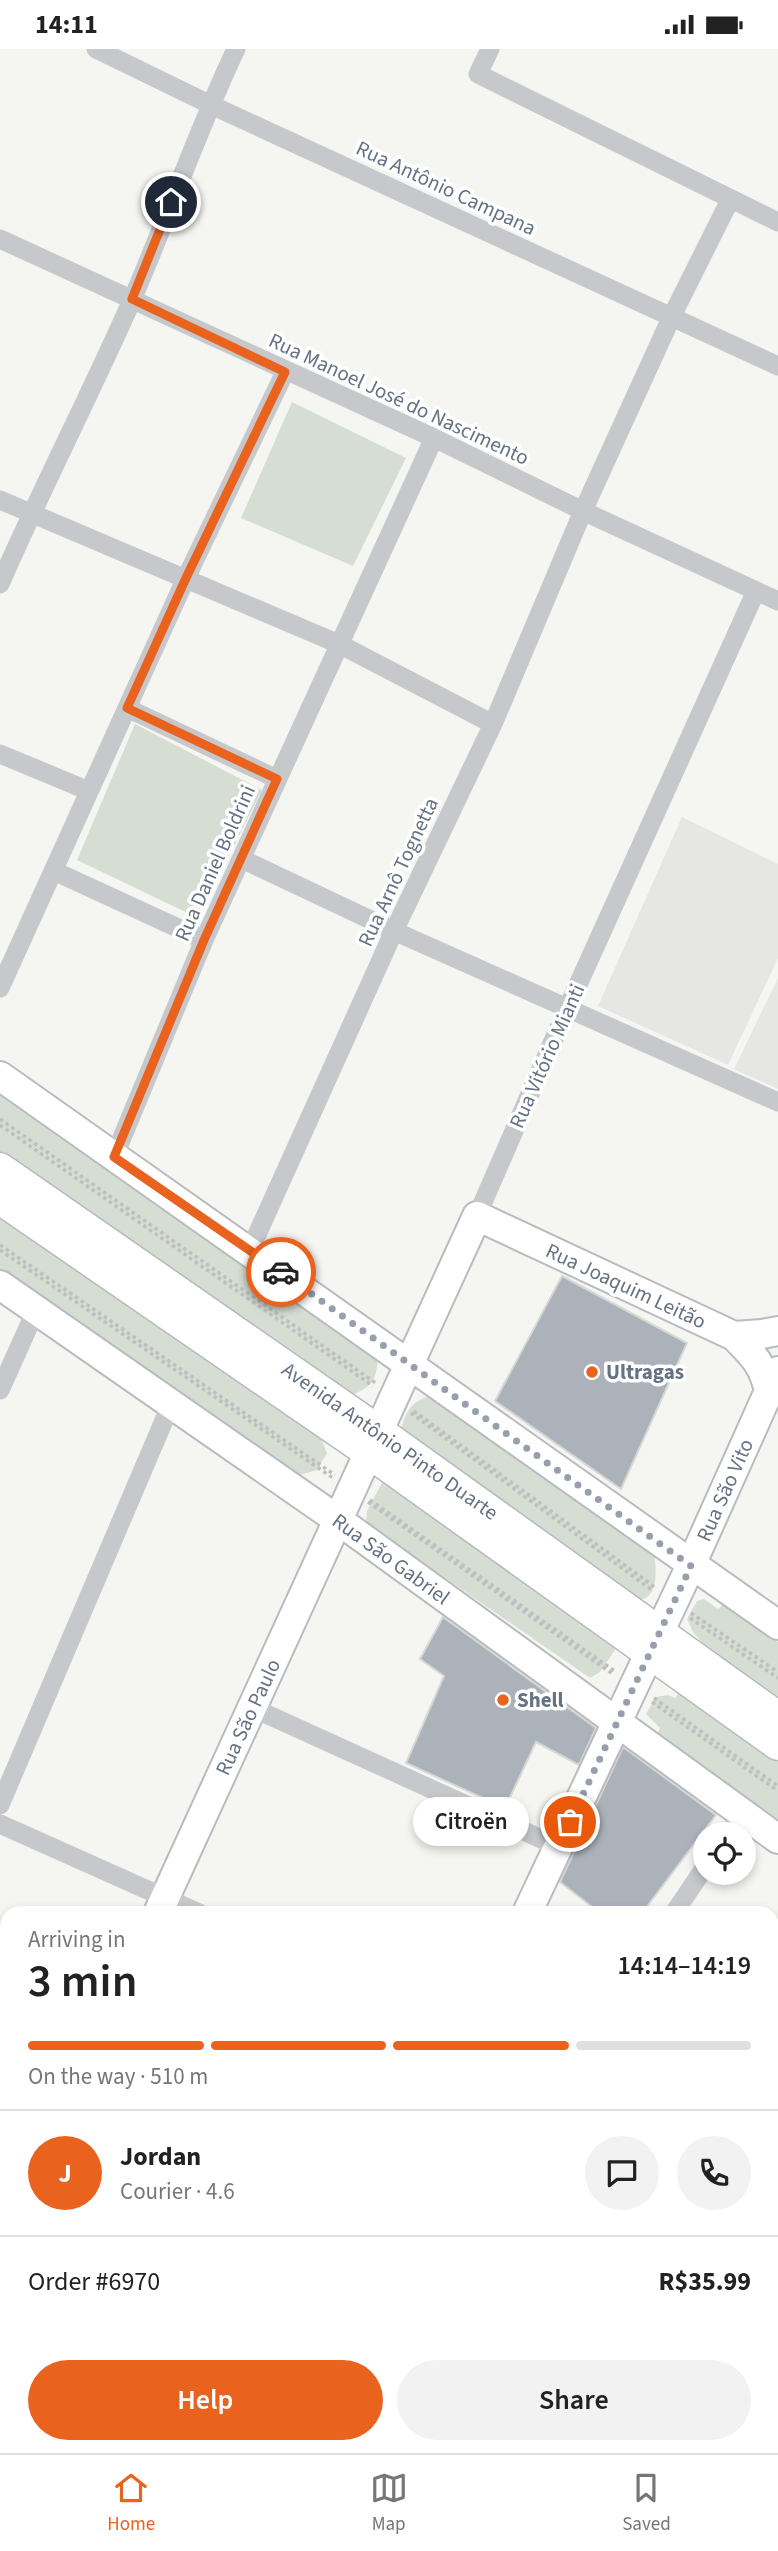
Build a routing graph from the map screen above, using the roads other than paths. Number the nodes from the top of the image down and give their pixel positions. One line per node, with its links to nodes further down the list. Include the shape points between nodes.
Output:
1 (96, 49): 4 (street, Rua Antônio Campana)
2 (236, 49): 4 (street)
3 (491, 49): 5 (street, via 478,74)
4 (209, 104): 8 (street); 9 (street, Rua Antônio Campana)
5 (730, 200): 6 (street); 9 (street, Rua Arnô Tognetta)
6 (778, 222)
7 (0, 239): 8 (street, Rua Manoel José do Nascimento)
8 (132, 299): 11 (street, Rua Manoel José do Nascimento); 15 (street)
9 (672, 316): 10 (street, Rua Antônio Campana); 14 (street, Rua Arnô Tognetta)
10 (778, 366)
11 (285, 372): 12 (street, Rua Manoel José do Nascimento); 16 (street)
12 (434, 438): 14 (street, Rua Manoel José do Nascimento); 20 (street, Rua Daniel Boldrini)
13 (0, 500): 15 (street)
14 (583, 511): 18 (street, Rua Manoel José do Nascimento); 22 (street, Rua Arnô Tognetta)
15 (30, 514): 16 (street); 17 (street)
16 (186, 578): 20 (street); 21 (street)
17 (0, 584)
18 (756, 591): 19 (street, Rua Manoel José do Nascimento); 31 (street, Rua Vitório Mianti)
19 (778, 601)
20 (339, 644): 22 (street); 24 (street, Rua Daniel Boldrini)
21 (127, 708): 24 (street); 25 (street)
22 (493, 724): 28 (street, Rua Arnô Tognetta)
23 (0, 754): 25 (street)
24 (277, 779): 26 (street, Rua Daniel Boldrini)
25 (89, 791): 27 (street)
26 (242, 859): 28 (street); 29 (street, Rua Daniel Boldrini)
27 (54, 871): 29 (street); 30 (street)
28 (394, 932): 31 (street); 38 (street, Rua Arnô Tognetta)
29 (204, 940): 34 (street, Rua Daniel Boldrini)
30 (0, 988)
31 (567, 1009): 33 (street); 37 (street, Rua Vitório Mianti)
32 (0, 1076): 34 (main road)
33 (778, 1102)
34 (114, 1157): 38 (main road)
35 (0, 1168): 47 (main road, Avenida Antônio Pinto Duarte)
36 (0, 1199): 47 (main road, Avenida Antônio Pinto Duarte)
37 (477, 1216): 42 (main road, Rua Joaquim Leitão); 43 (main road, Rua Vitório Mianti)
38 (250, 1250): 43 (main road)
39 (0, 1285): 40 (main road, Rua São Gabriel)
40 (36, 1310): 45 (street); 46 (main road, Rua São Gabriel)
41 (778, 1331): 42 (main road)
42 (734, 1336): 44 (main road)
43 (410, 1363): 47 (main road, Rua Vitório Mianti); 49 (main road)
44 (774, 1381): 49 (main road, Rua São Vito)
45 (0, 1390)
46 (171, 1404): 48 (main road, Rua São Gabriel); 56 (street)
47 (374, 1442): 48 (main road, Rua Vitório Mianti); 51 (main road, Avenida Antônio Pinto Duarte)
48 (338, 1520): 52 (main road, Rua São Paulo); 54 (main road, Rua São Gabriel)
49 (691, 1566): 50 (main road); 51 (main road, Rua São Vito)
50 (778, 1625)
51 (655, 1644): 53 (main road, Avenida Antônio Pinto Duarte); 54 (main road, Rua São Vito); 55 (main road, Avenida Antônio Pinto Duarte)
52 (253, 1708): 61 (street); 63 (main road, Rua São Paulo)
53 (778, 1717)
54 (617, 1724): 57 (main road, Rua São Gabriel); 61 (main road, Rua São Vito)
55 (778, 1745)
56 (0, 1805)
57 (733, 1822)
58 (0, 1823): 63 (street)
59 (756, 1831): 60 (main road, Rua São Gabriel)
60 (778, 1839)
61 (559, 1847): 64 (main road, Rua São Vito)
62 (693, 1885): 65 (street)
63 (161, 1905)
64 (530, 1906)
65 (679, 1906)

